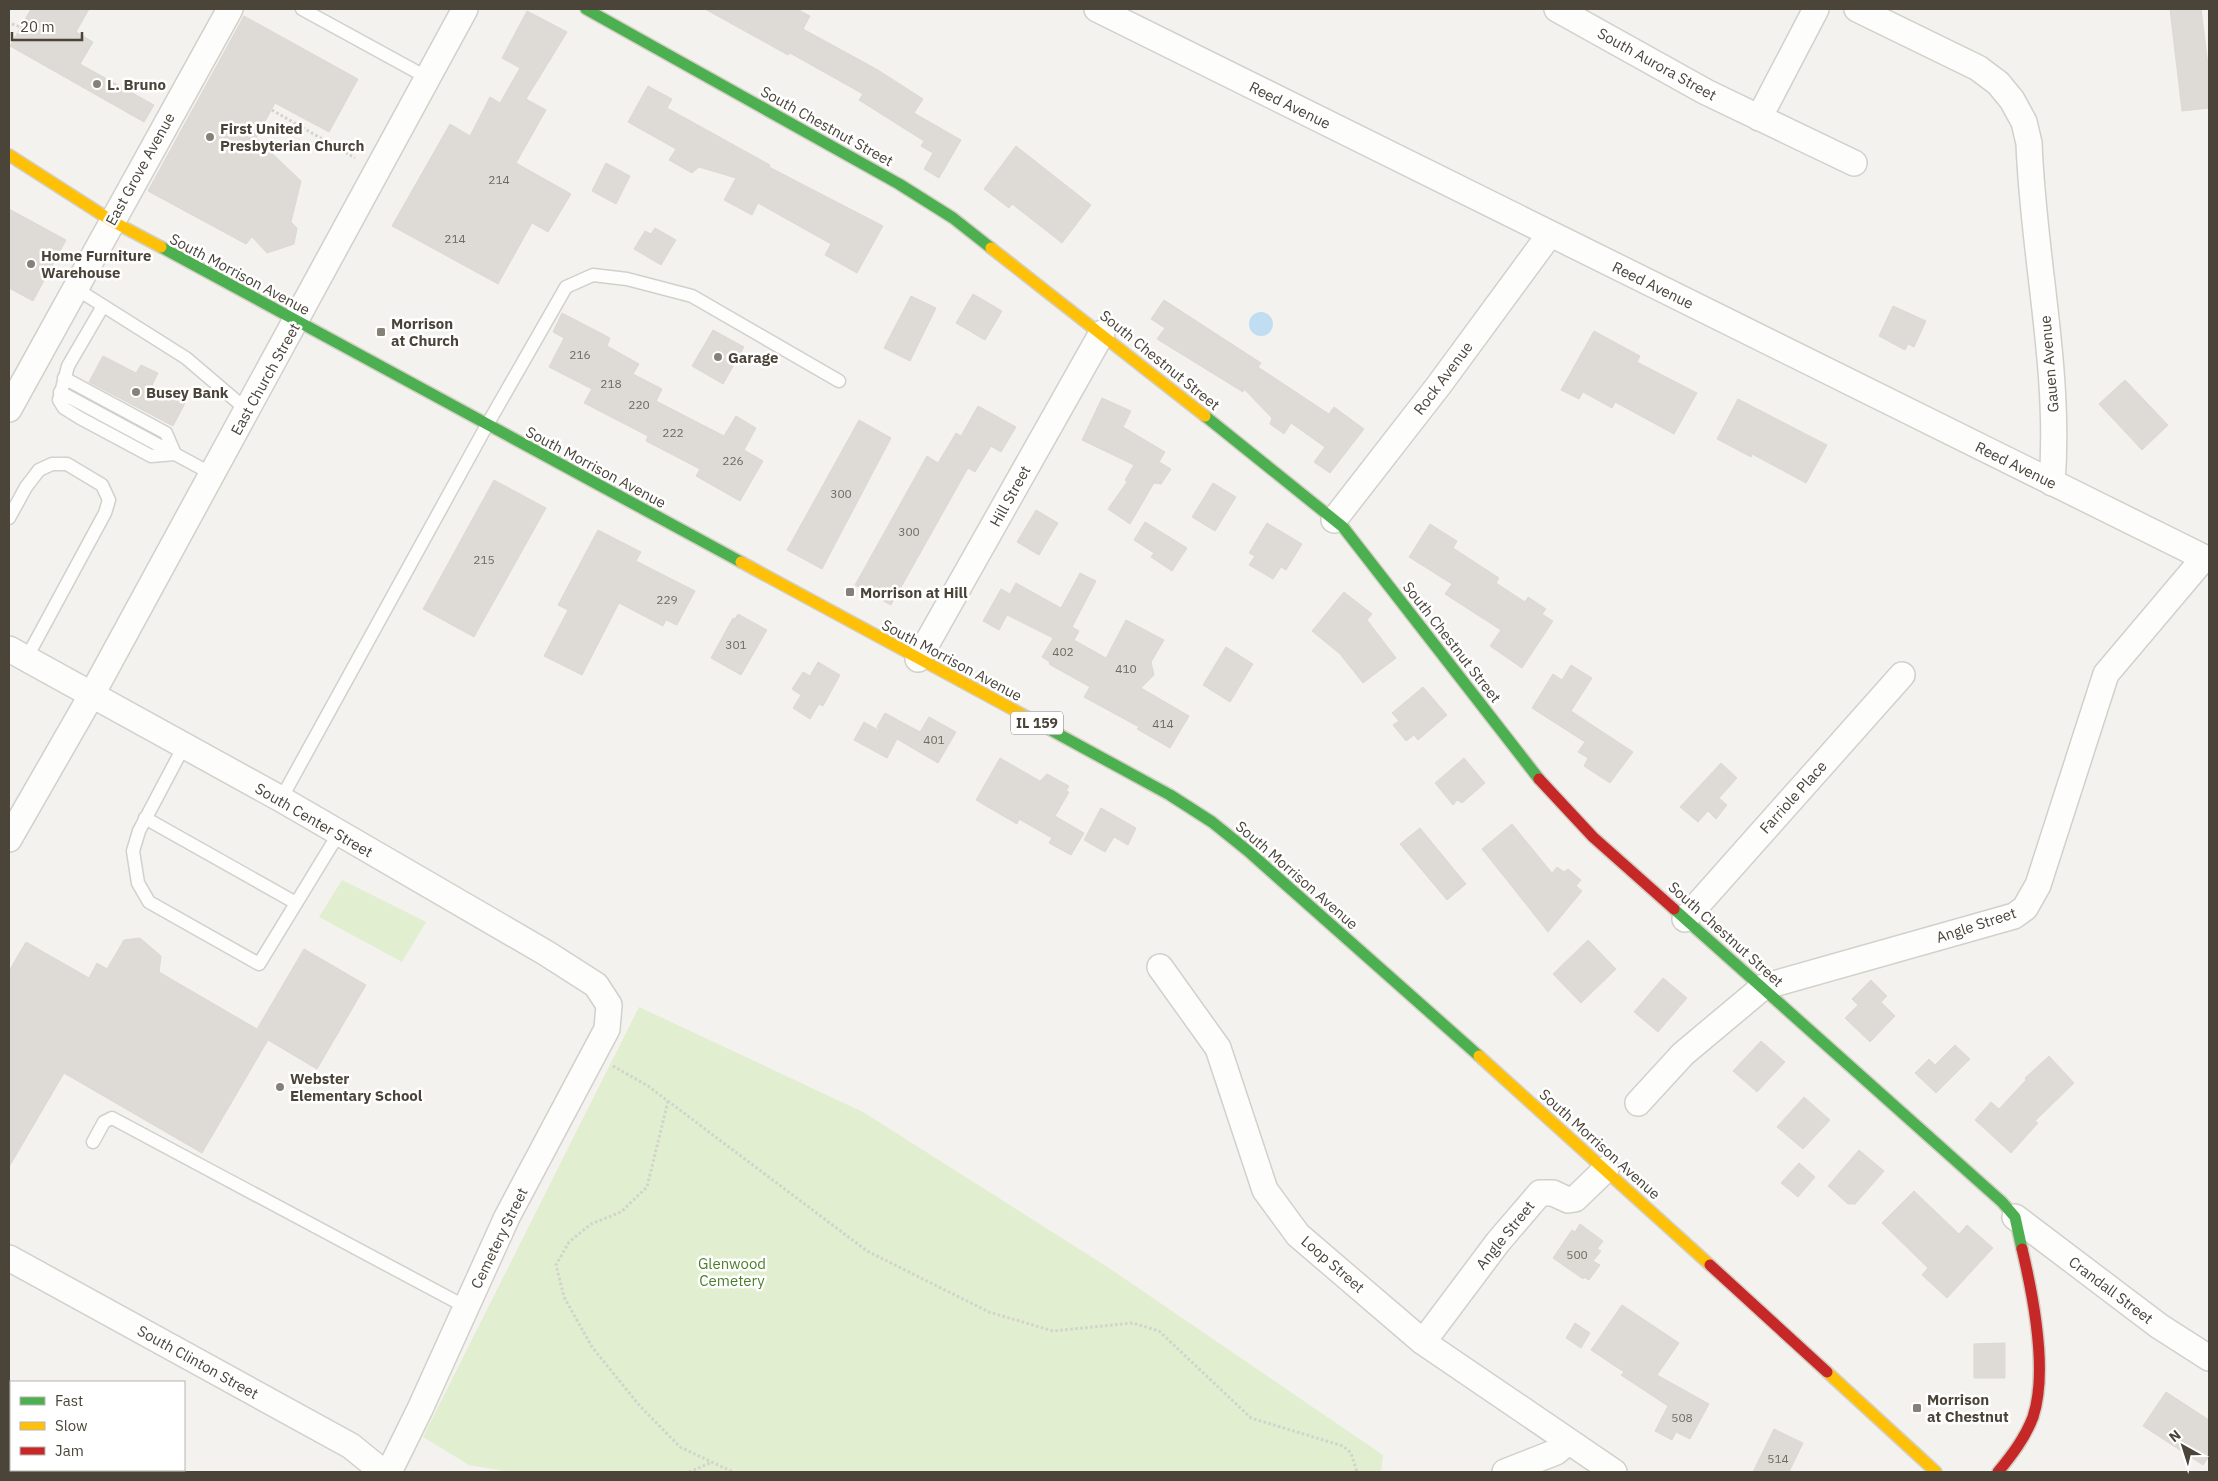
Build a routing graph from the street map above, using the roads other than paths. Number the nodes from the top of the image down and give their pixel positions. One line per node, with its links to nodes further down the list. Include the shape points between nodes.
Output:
1 (230, 9): 13 (street, East Grove Avenue)
2 (302, 9): 9 (lane)
3 (586, 9): 18 (main road, South Chestnut Street, via 899,184 953,218)
4 (1097, 9): 14 (street, Reed Avenue)
5 (1556, 9): 10 (street, South Aurora Street)
6 (1816, 9): 10 (street)
7 (1858, 9): 26 (street, Gauen Avenue, via 1978,68 1998,83 2024,122 2029,143 2051,373)
8 (459, 11): 9 (street, East Church Street)
9 (428, 78): 17 (street, East Church Street)
10 (1759, 118): 12 (street, South Aurora Street)
11 (9, 155): 13 (main road, South Morrison Avenue / IL 159)
12 (1854, 163)
13 (112, 222): 15 (street, East Grove Avenue); 17 (main road, South Morrison Avenue / IL 159)
14 (1550, 234): 26 (street, Reed Avenue); 28 (street, Rock Avenue)
15 (75, 288): 16 (lane); 21 (street, East Grove Avenue)
16 (103, 306): 19 (lane); 22 (lane, via 186,358)
17 (296, 321): 22 (street, East Church Street); 23 (main road, South Morrison Avenue / IL 159)
18 (1102, 333): 28 (main road, South Chestnut Street); 31 (street, Hill Street)
19 (64, 378): 24 (lane, via 166,433); 24 (lane, via 59,400 64,408 151,456)
20 (839, 381): 23 (lane, via 692,296 627,279 593,275 566,287)
21 (9, 409)
22 (248, 410): 25 (street, East Church Street)
23 (487, 425): 31 (main road, South Morrison Avenue / IL 159); 35 (lane)
24 (174, 454): 25 (lane)
25 (212, 474): 33 (street, East Church Street)
26 (2052, 483): 29 (street, Reed Avenue)
27 (9, 518): 30 (lane, via 39,470 52,464 67,464 102,485 109,500 105,513)
28 (1334, 520): 40 (main road, South Chestnut Street, via 1343,526 1541,782 1593,837)
29 (2207, 559): 42 (street, Angle Street, via 2106,674 2040,878 2025,908 2014,916)
30 (17, 654): 33 (street, South Center Street)
31 (918, 659): 46 (main road, South Morrison Avenue / IL 159, via 1170,795 1212,822)
32 (1902, 675): 40 (street, Farriole Place)
33 (91, 696): 34 (street, South Center Street); 38 (street, East Church Street)
34 (184, 746): 35 (street, South Center Street); 36 (lane)
35 (281, 800): 37 (street, South Center Street)
36 (145, 818): 39 (lane); 39 (lane, via 133,851 138,883 150,902 258,964)
37 (339, 833): 39 (lane); 43 (street, South Center Street, via 546,953 596,986)
38 (9, 839)
39 (296, 903)
40 (1685, 919): 42 (main road, South Chestnut Street)
41 (1160, 967): 50 (street, Loop Street, via 1218,1048 1265,1190 1298,1235)
42 (1762, 987): 44 (street, Angle Street, via 1683,1054); 47 (main road, South Chestnut Street)
43 (609, 1005): 49 (street, Cemetery Street, via 607,1029 507,1217)
44 (1638, 1103)
45 (92, 1142): 49 (lane, via 104,1122 112,1118)
46 (1606, 1169): 50 (street, Angle Street, via 1575,1199 1540,1193 1498,1242); 57 (main road, South Morrison Avenue / IL 159)
47 (2015, 1217): 51 (street, Crandall Street, via 2159,1326); 58 (main road, South Chestnut Street, via 2032,1292 2038,1388 2033,1416 2020,1444)
48 (9, 1258): 53 (street, South Clinton Street, via 351,1446)
49 (466, 1307): 54 (street, Cemetery Street)
50 (1423, 1342): 52 (street, Loop Street)
51 (2209, 1358)
52 (1568, 1442): 55 (street, via 1556,1452); 56 (street, Loop Street)
53 (383, 1472)
54 (389, 1472)
55 (1504, 1472)
56 (1614, 1472)
57 (1936, 1472)
58 (1998, 1472)

